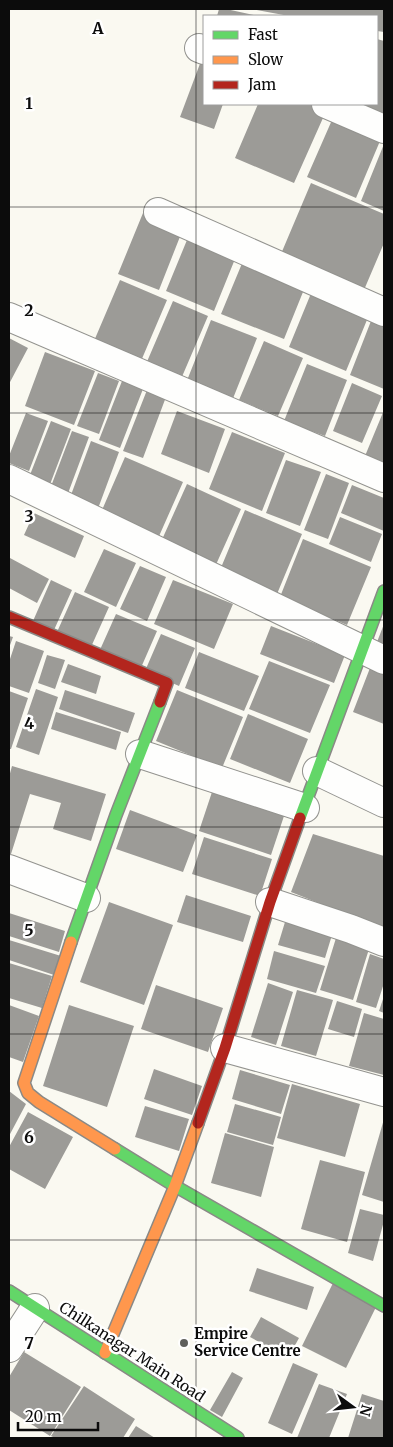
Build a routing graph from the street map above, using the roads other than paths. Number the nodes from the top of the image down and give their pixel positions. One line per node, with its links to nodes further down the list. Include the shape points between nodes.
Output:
1 (328, 105): 2 (street)
2 (384, 129)
3 (158, 212): 4 (street)
4 (384, 312)
5 (9, 316): 6 (street)
6 (384, 478)
7 (11, 488): 10 (street)
8 (384, 591): 10 (street)
9 (9, 617): 11 (street, via 167,684)
10 (373, 655): 12 (street)
11 (140, 754): 14 (street); 16 (street)
12 (317, 771): 13 (street); 14 (street)
13 (384, 803)
14 (305, 808): 17 (street)
15 (9, 870): 16 (street)
16 (86, 898): 20 (street)
17 (270, 902): 18 (street); 19 (street)
18 (384, 942)
19 (225, 1048): 21 (street); 22 (street)
20 (16, 1080): 22 (street, via 39,1102)
21 (384, 1092)
22 (175, 1186): 24 (street); 27 (street)
23 (9, 1291): 25 (street, Chilkanagar Main Road)
24 (384, 1306)
25 (35, 1308): 26 (street); 27 (street, Chilkanagar Main Road)
26 (9, 1348)
27 (105, 1353): 28 (street, Chilkanagar Main Road)
28 (238, 1438)

